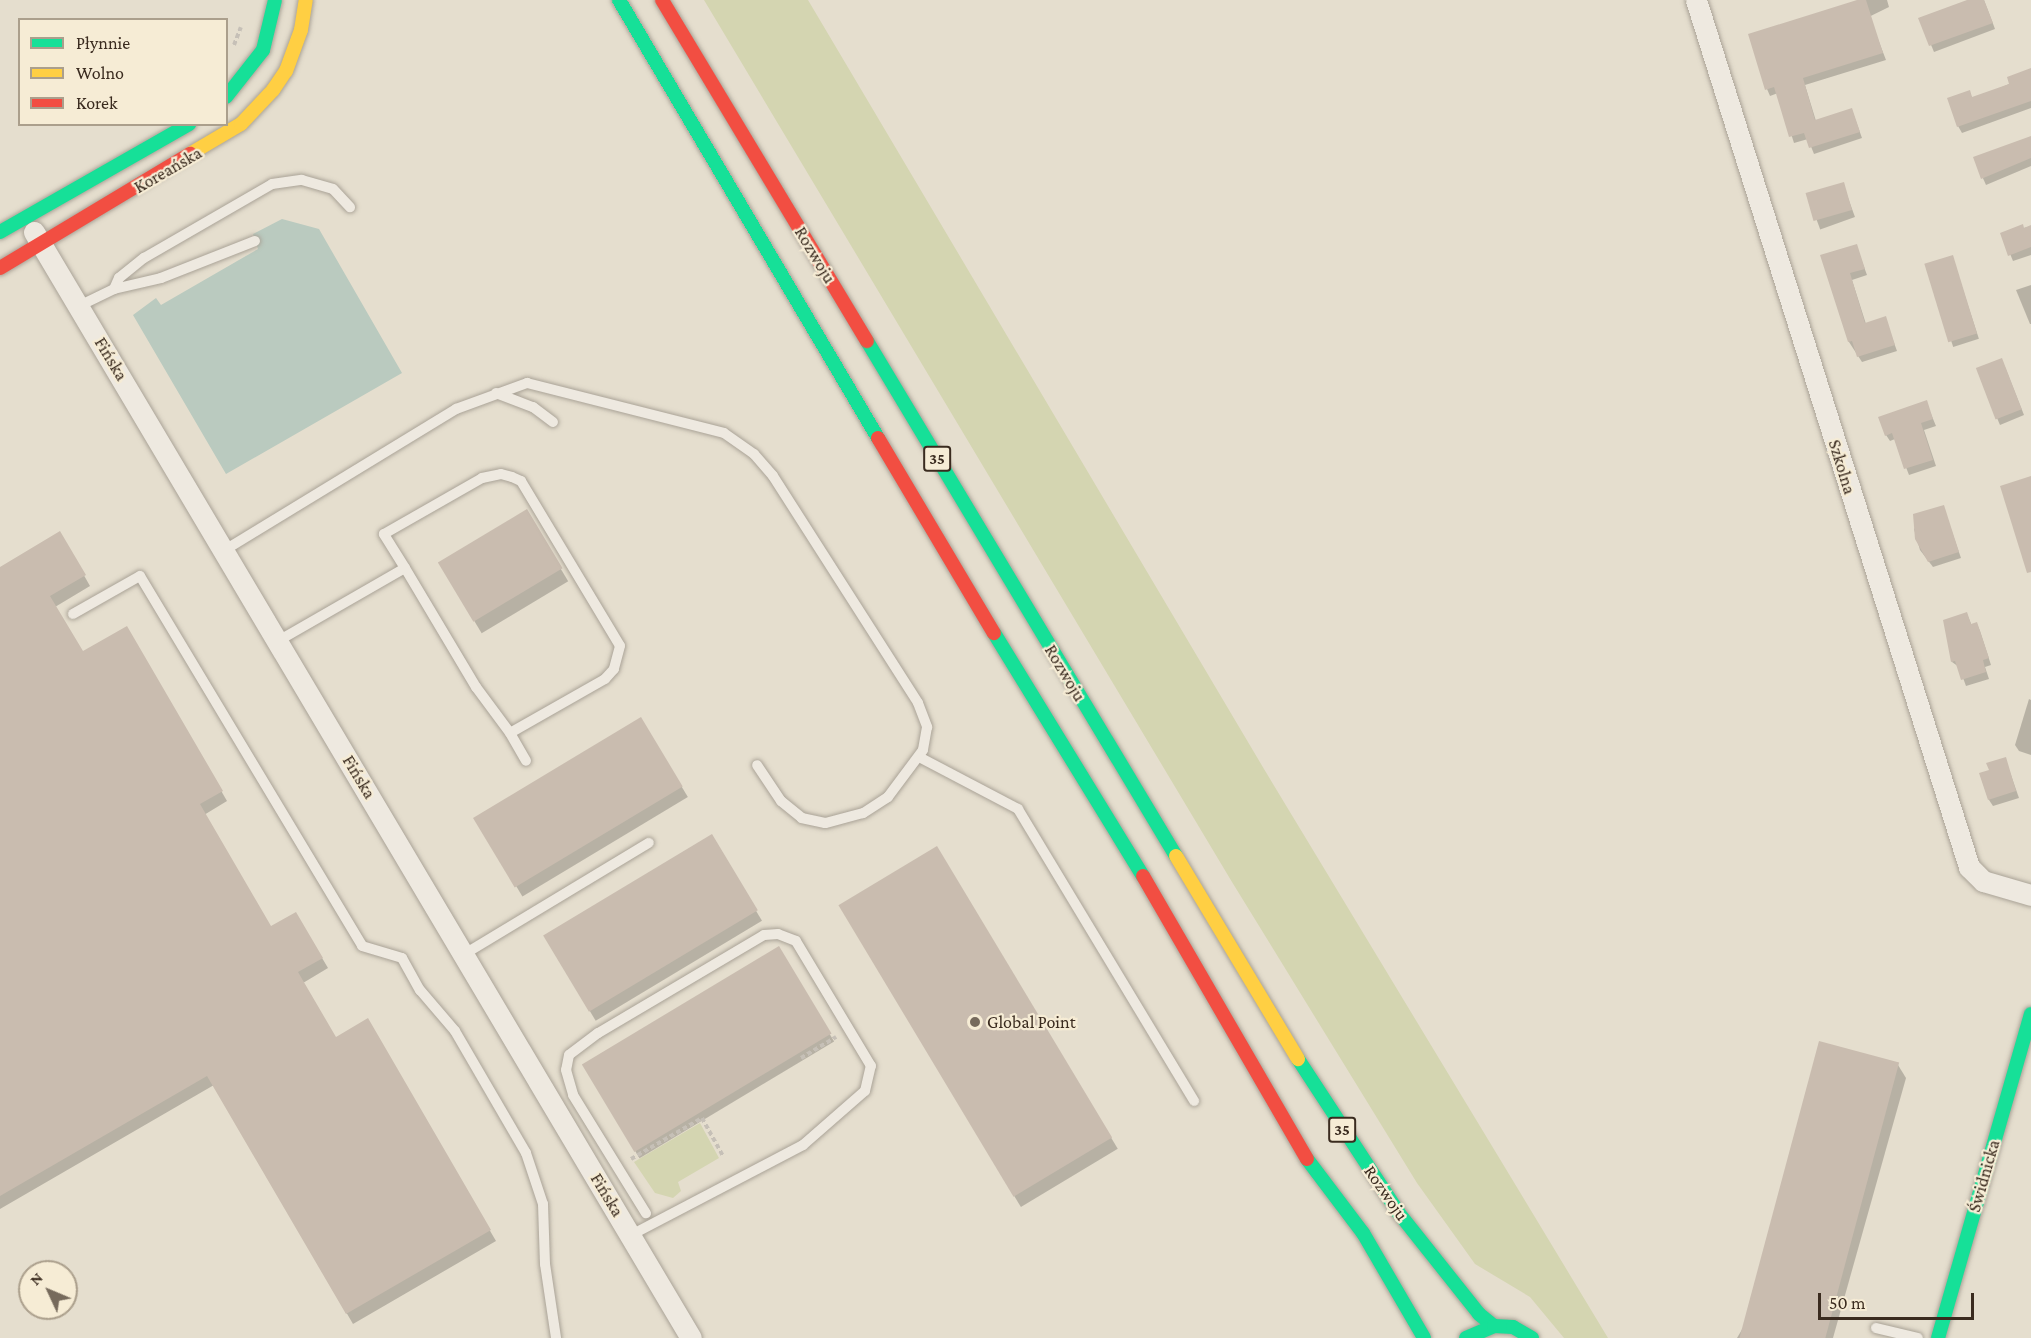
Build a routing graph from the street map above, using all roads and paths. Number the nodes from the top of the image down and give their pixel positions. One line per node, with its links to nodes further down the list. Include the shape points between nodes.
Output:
1 (275, 0): 8 (main road, via 263,50)
2 (306, 0): 14 (main road, Koreańska, via 301,30 286,71 259,108 210,146)
3 (619, 0): 43 (main road, 35, via 1044,717 1171,920 1295,1142 1363,1233)
4 (662, 0): 39 (main road, Rozwoju / 35, via 1316,1089 1398,1212 1479,1314)
5 (1696, 0): 29 (street, Szkolna, via 1969,867 1983,880)
6 (243, 22): 7 (path)
7 (229, 54)
8 (228, 94)
9 (185, 126): 11 (main road, Koreańska)
10 (350, 207): 16 (lane, via 333,189 302,180 272,184 144,258 118,278)
11 (25, 217): 12 (main road, Koreańska); 14 (street, Fińska)
12 (0, 232)
13 (255, 241): 16 (lane, via 161,278)
14 (41, 244): 15 (main road, Koreańska); 17 (street, Fińska)
15 (0, 268)
16 (114, 289): 17 (lane)
17 (78, 306): 20 (street, Fińska)
18 (496, 393): 19 (lane, via 533,407); 20 (lane, via 456,409); 25 (lane, via 527,383 543,386 724,433 754,454 773,476 918,703 927,727)
19 (553, 422)
20 (225, 550): 23 (street, Fińska)
21 (405, 568): 23 (lane); 24 (lane, via 476,687); 24 (lane, via 384,534 482,478 501,474 521,481 620,646 614,669 605,679)
22 (72, 614): 41 (lane, via 140,576 362,946 402,958 420,990 455,1031 526,1153 543,1204 545,1264)
23 (278, 641): 30 (street, Fińska)
24 (510, 733): 26 (lane)
25 (919, 757): 27 (lane, via 888,797 863,813 825,823 802,818 781,801); 34 (lane, via 1018,809)
26 (526, 761)
27 (757, 765)
28 (650, 843): 30 (lane)
29 (2031, 895)
30 (463, 955): 38 (street, Fińska)
31 (2031, 1014): 47 (main road, Świdnicka)
32 (850, 1028): 33 (path); 37 (lane, via 796,941 778,934 764,935 579,1045 569,1055 566,1070 573,1095); 38 (lane, via 871,1066 865,1091 855,1102 803,1145)
33 (801, 1058)
34 (1194, 1101)
35 (723, 1156): 36 (path, via 702,1118)
36 (628, 1161)
37 (646, 1213)
38 (631, 1235): 42 (street, Fińska)
39 (1494, 1326): 44 (main road); 45 (main road, 35, via 1513,1328)
40 (1876, 1328): 46 (lane)
41 (556, 1338)
42 (691, 1338)
43 (1424, 1338)
44 (1466, 1338)
45 (1532, 1338)
46 (1918, 1338)
47 (1938, 1338)

